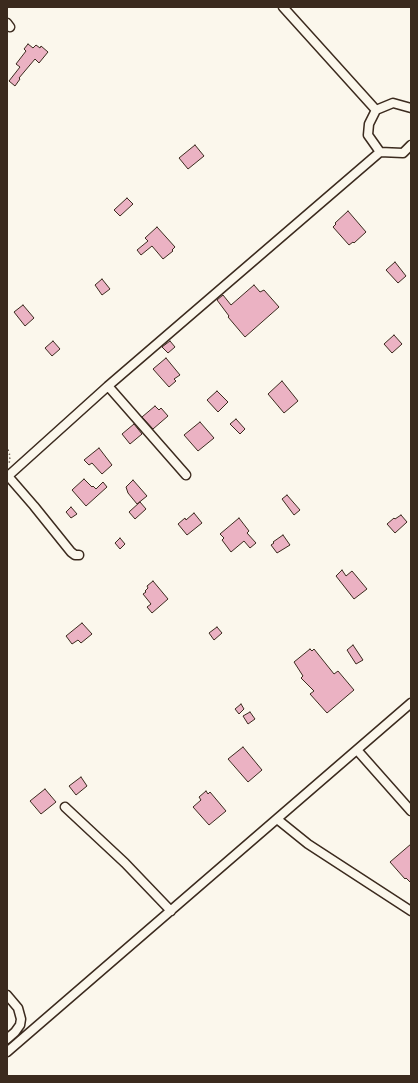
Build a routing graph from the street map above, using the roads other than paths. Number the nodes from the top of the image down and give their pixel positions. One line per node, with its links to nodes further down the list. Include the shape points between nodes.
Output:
1 (283, 7): 3 (street)
2 (411, 108): 3 (street, via 393,103)
3 (376, 110): 5 (street, via 369,124 368,135)
4 (411, 145): 5 (street, via 403,153)
5 (380, 152): 6 (street)
6 (108, 386): 7 (street); 8 (street)
7 (186, 475)
8 (7, 476): 9 (street, via 71,552)
9 (79, 555)
10 (411, 703): 11 (street)
11 (357, 750): 13 (street); 14 (street)
12 (64, 807): 15 (street)
13 (411, 811)
14 (277, 820): 15 (street); 16 (street, via 308,844)
15 (171, 910): 19 (street)
16 (411, 911)
17 (7, 995): 18 (street, via 18,1008 21,1019 20,1025)
18 (7, 1039)
19 (7, 1052)

